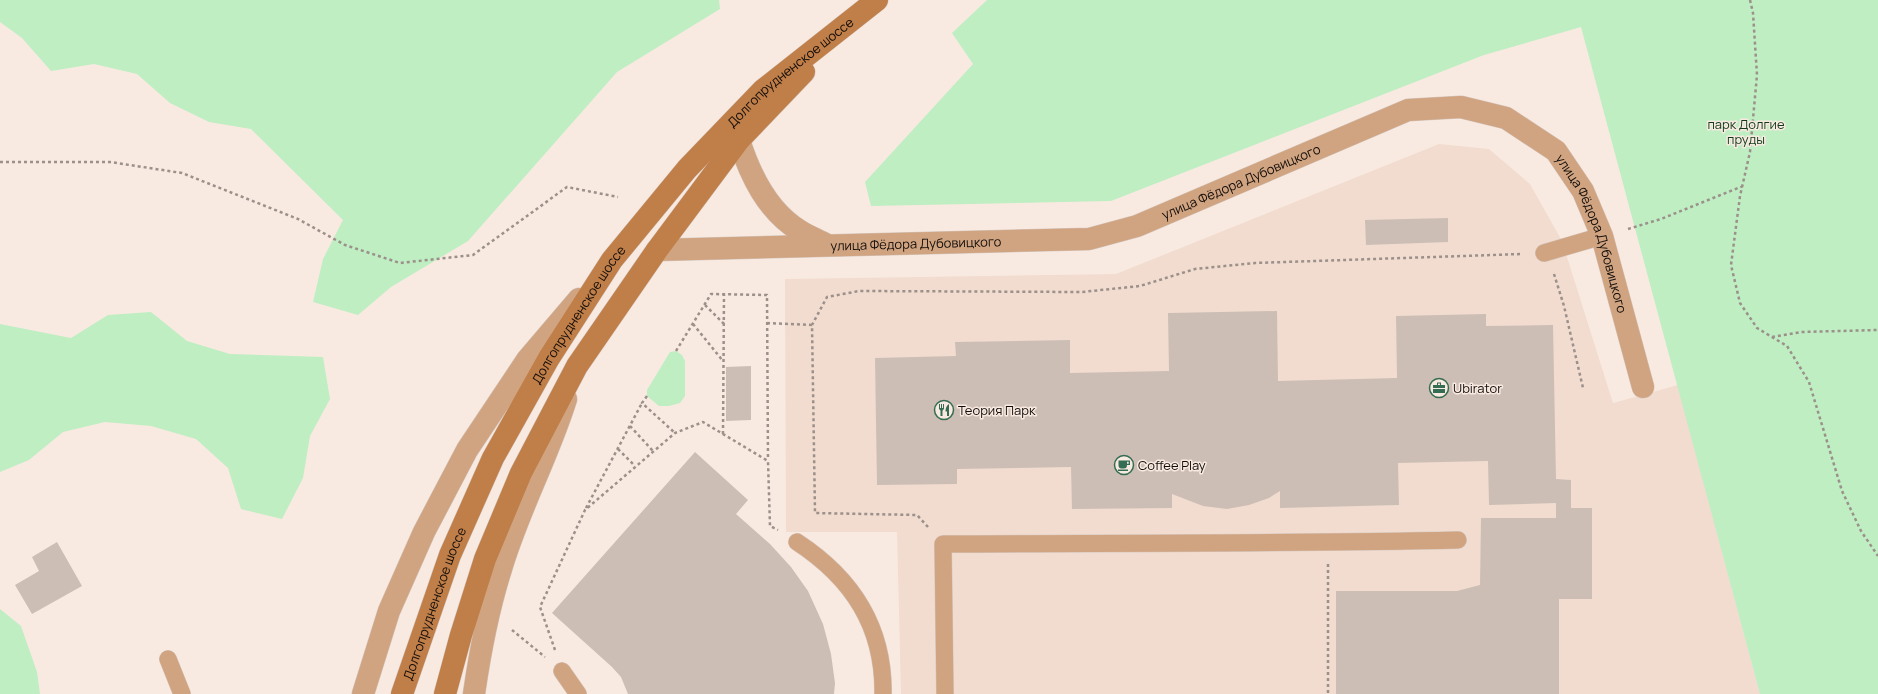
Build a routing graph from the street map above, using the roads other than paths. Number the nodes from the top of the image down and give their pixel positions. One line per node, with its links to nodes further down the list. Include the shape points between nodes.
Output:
1 (870, 5): 2 (main road, Долгопрудненское шоссе); 7 (main road, Долгопрудненское шоссе, via 763,90 687,169)
2 (739, 140): 4 (street, via 748,168 779,214 799,231); 5 (main road, Долгопрудненское шоссе)
3 (1602, 236): 4 (street, улица Фёдора Дубовицкого, via 1583,191 1556,151 1506,118 1462,107 1408,110 1136,226 1089,239); 6 (lane); 9 (street, улица Фёдора Дубовицкого)
4 (830, 246): 5 (street, улица Фёдора Дубовицкого)
5 (657, 250): 8 (main road, Долгопрудненское шоссе)
6 (1544, 253)
7 (612, 260): 15 (street, via 527,360 467,450 424,532 389,611); 16 (main road, Долгопрудненское шоссе, via 549,358 493,458 450,555)
8 (577, 366): 17 (main road, Долгопрудненское шоссе, via 521,473 485,559); 18 (street, via 557,428 526,498 501,569 480,653)
9 (1644, 387)
10 (1458, 540): 21 (lane, via 944,544)
11 (797, 542): 20 (lane, via 837,573 854,593 866,614 875,636 880,659)
12 (168, 660): 14 (lane)
13 (562, 671): 19 (lane)
14 (182, 694)
15 (363, 694)
16 (402, 694)
17 (445, 694)
18 (474, 694)
19 (578, 694)
20 (882, 694)
21 (945, 694)

